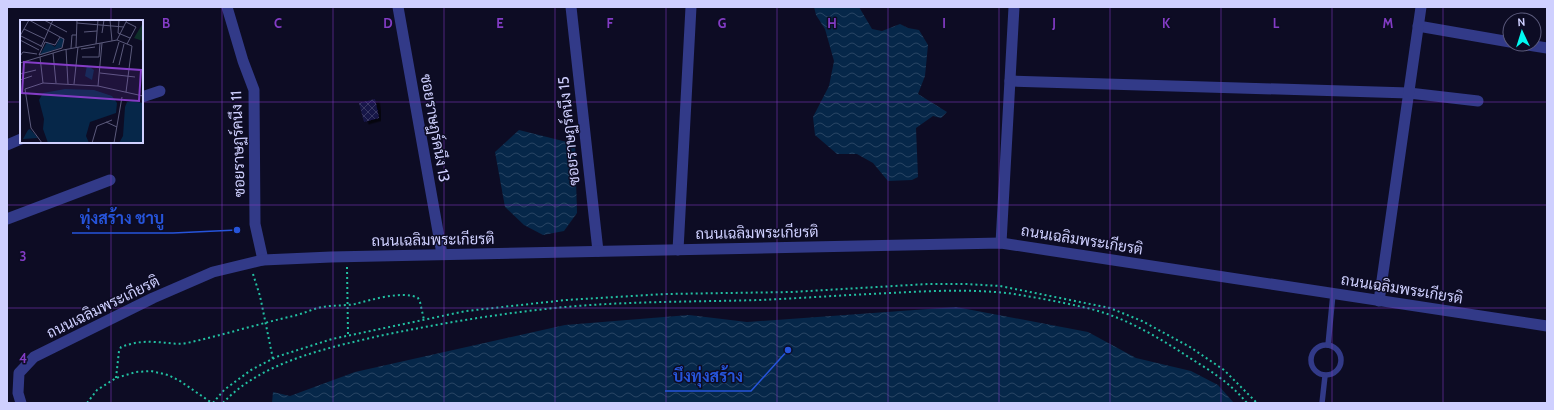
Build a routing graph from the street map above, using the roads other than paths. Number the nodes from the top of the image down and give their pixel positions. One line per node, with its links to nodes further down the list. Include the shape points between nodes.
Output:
1 (227, 7): 22 (street, ซอยราษฏร์คนึง 11, via 254,90 255,224)
2 (398, 7): 21 (street, ซอยราษฏร์คนึง 13)
3 (571, 7): 20 (street, ซอยราษฏร์คนึง 15)
4 (691, 7): 19 (street)
5 (1014, 7): 9 (street)
6 (1421, 7): 7 (street)
7 (1418, 26): 8 (street); 11 (street)
8 (1502, 41)
9 (1010, 81): 11 (street); 18 (street)
10 (160, 91): 12 (street)
11 (1409, 93): 13 (street); 24 (street)
12 (143, 97)
13 (1478, 101)
14 (20, 139): 15 (street)
15 (7, 144)
16 (110, 180): 17 (street)
17 (7, 219)
18 (1001, 243): 19 (street, ถนนเฉลิมพระเกียรติ); 23 (street, ถนนเฉลิมพระเกียรติ)
19 (678, 250): 20 (street, ถนนเฉลิมพระเกียรติ)
20 (598, 251): 21 (street, ถนนเฉลิมพระเกียรติ)
21 (442, 254): 22 (street, ถนนเฉลิมพระเกียรติ)
22 (263, 260): 28 (street, ถนนเฉลิมพระเกียรติ, via 213,272 153,298 34,357 18,373)
23 (1333, 294): 24 (street, ถนนเฉลิมพระเกียรติ); 26 (lane)
24 (1379, 301): 25 (street, ถนนเฉลิมพระเกียรติ)
25 (1547, 326)
26 (1328, 345): 27 (lane, via 1338,350 1342,360 1335,373); 27 (lane, via 1319,347 1311,359 1316,372)
27 (1325, 376): 29 (lane)
28 (21, 403)
29 (1322, 403)

